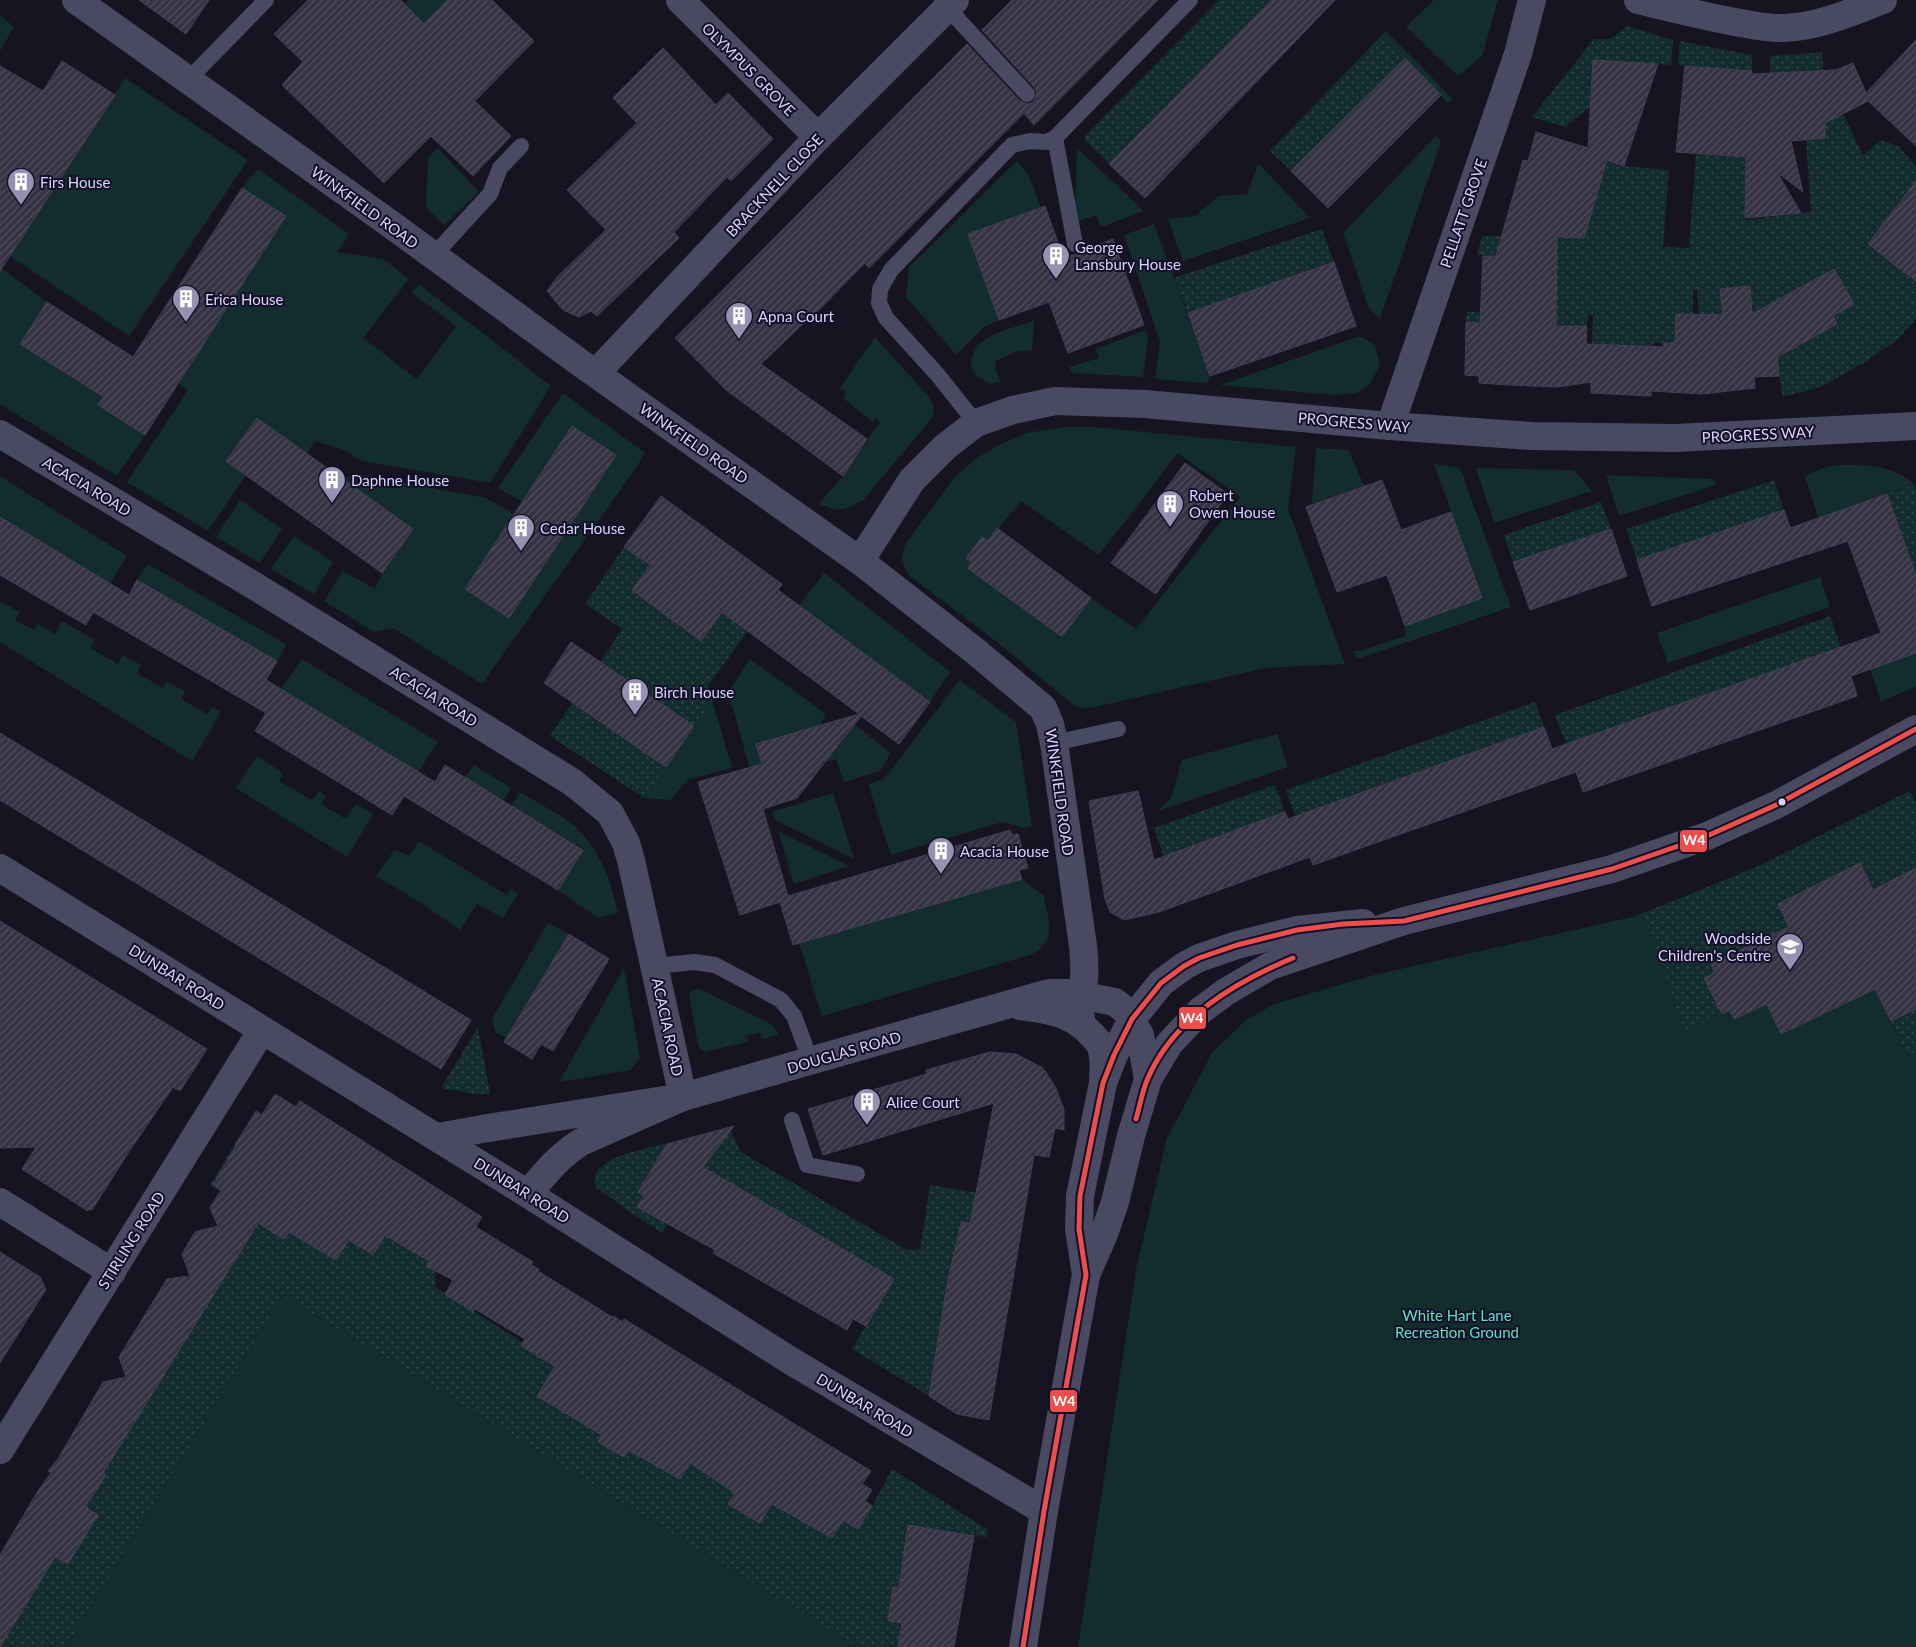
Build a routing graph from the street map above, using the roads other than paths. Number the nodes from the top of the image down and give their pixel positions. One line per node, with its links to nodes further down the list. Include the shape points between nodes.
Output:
1 (76, 0): 9 (street, WINKFIELD ROAD)
2 (266, 0): 9 (lane)
3 (680, 0): 11 (street, OLYMPUS GROVE)
4 (1190, 0): 12 (lane)
5 (1532, 0): 18 (street, PELLATT GROVE, via 1518,54)
6 (1638, 0): 7 (street, via 1712,18 1784,28 1830,19)
7 (1883, 0)
8 (947, 2): 10 (lane); 11 (street, BRACKNELL CLOSE)
9 (187, 81): 15 (street, WINKFIELD ROAD)
10 (1027, 94)
11 (818, 137): 16 (street, BRACKNELL CLOSE)
12 (1055, 138): 14 (lane); 17 (lane, via 1047,142 1012,145 891,270 880,289 879,303 886,318)
13 (521, 146): 15 (lane, via 500,168 490,194)
14 (1075, 244)
15 (433, 256): 16 (street, WINKFIELD ROAD)
16 (596, 373): 21 (street, WINKFIELD ROAD)
17 (976, 423): 18 (street, PROGRESS WAY, via 1013,410 1055,401 1145,404); 21 (street, PROGRESS WAY, via 945,446 912,480)
18 (1390, 426): 19 (street, PROGRESS WAY, via 1531,436 1675,438)
19 (1916, 426)
20 (0, 434): 27 (street, ACACIA ROAD, via 572,782 610,813 626,843)
21 (860, 561): 24 (street, WINKFIELD ROAD, via 1043,708)
22 (1118, 729): 24 (lane)
23 (1916, 729): 26 (street, via 1776,805 1690,842 1612,870)
24 (1054, 743): 28 (street, WINKFIELD ROAD, via 1085,963)
25 (0, 868): 32 (street, DUNBAR ROAD)
26 (1404, 921): 30 (street, via 1297,930 1238,944 1184,966); 34 (street, via 1270,966 1227,991 1186,1024 1169,1044)
27 (655, 966): 33 (lane, via 694,962 715,965 781,1000 794,1016); 36 (street, ACACIA ROAD)
28 (1081, 995): 29 (street, DOUGLAS ROAD, via 1049,993); 30 (street, DOUGLAS ROAD); 31 (street, WINKFIELD ROAD)
29 (1006, 1005): 31 (street, DOUGLAS ROAD, via 1062,1013); 33 (street, DOUGLAS ROAD)
30 (1123, 1011): 34 (street, via 1140,1035); 35 (street, via 1118,1047)
31 (1082, 1025): 35 (street, DOUGLAS ROAD, via 1099,1043 1104,1058)
32 (262, 1030): 38 (street, DUNBAR ROAD); 42 (street, STIRLING ROAD)
33 (811, 1062): 36 (street, DOUGLAS ROAD)
34 (1148, 1079): 43 (street, via 1115,1202)
35 (1103, 1083): 43 (street, via 1080,1196 1079,1228)
36 (683, 1097): 38 (street, DOUGLAS ROAD); 40 (street, DOUGLAS ROAD, via 581,1142 552,1164)
37 (792, 1120): 39 (lane, via 807,1165)
38 (438, 1137): 40 (street, DUNBAR ROAD)
39 (857, 1174)
40 (528, 1194): 45 (street, DUNBAR ROAD, via 791,1361)
41 (0, 1202): 42 (street)
42 (112, 1272): 44 (street, STIRLING ROAD)
43 (1086, 1275): 45 (street)
44 (0, 1450)
45 (1044, 1511): 46 (street)
46 (1023, 1647)

